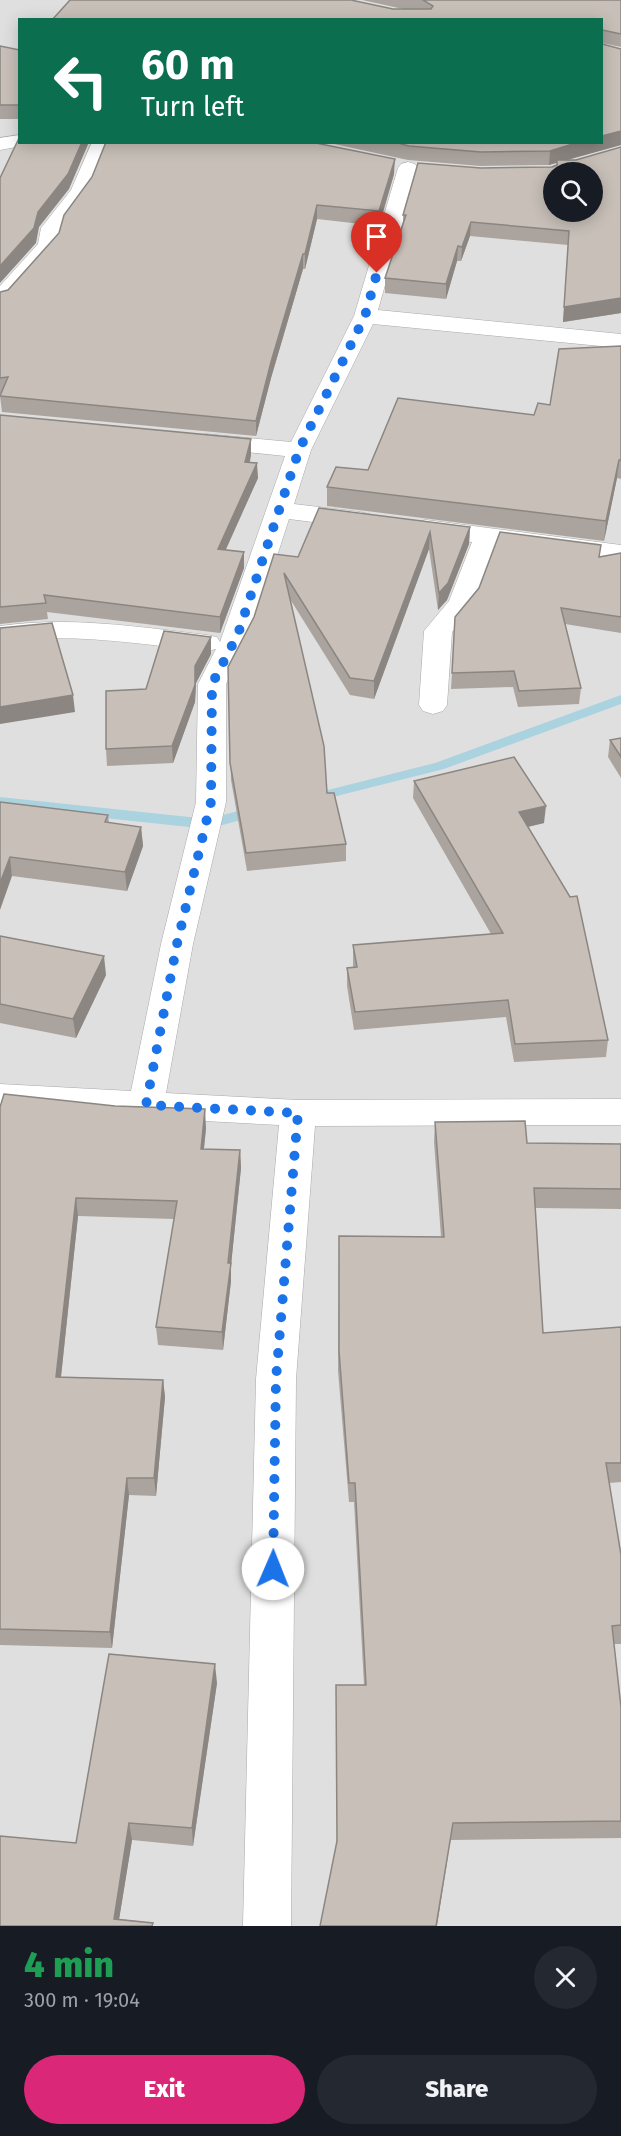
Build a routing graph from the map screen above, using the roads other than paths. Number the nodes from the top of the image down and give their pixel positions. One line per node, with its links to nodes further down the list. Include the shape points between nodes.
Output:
1 (18, 141): 2 (street)
2 (0, 144)
3 (101, 144): 7 (street, via 81,191 52,228 48,246)
4 (385, 163): 5 (street)
5 (408, 168): 6 (street); 8 (street)
6 (432, 170)
7 (0, 299)
8 (365, 316): 9 (street); 11 (street)
9 (621, 341)
10 (184, 439): 11 (street)
11 (299, 450): 12 (street)
12 (278, 510): 13 (street); 16 (street)
13 (487, 536): 14 (street); 17 (street, via 462,603 438,631)
14 (621, 553)
15 (0, 634): 16 (street, via 75,630)
16 (232, 645): 19 (street, via 212,684 211,802 177,944)
17 (433, 705)
18 (0, 1097): 19 (street)
19 (146, 1105): 21 (street)
20 (621, 1112): 21 (street)
21 (298, 1113): 22 (street, via 276,1379)
22 (267, 1926)

